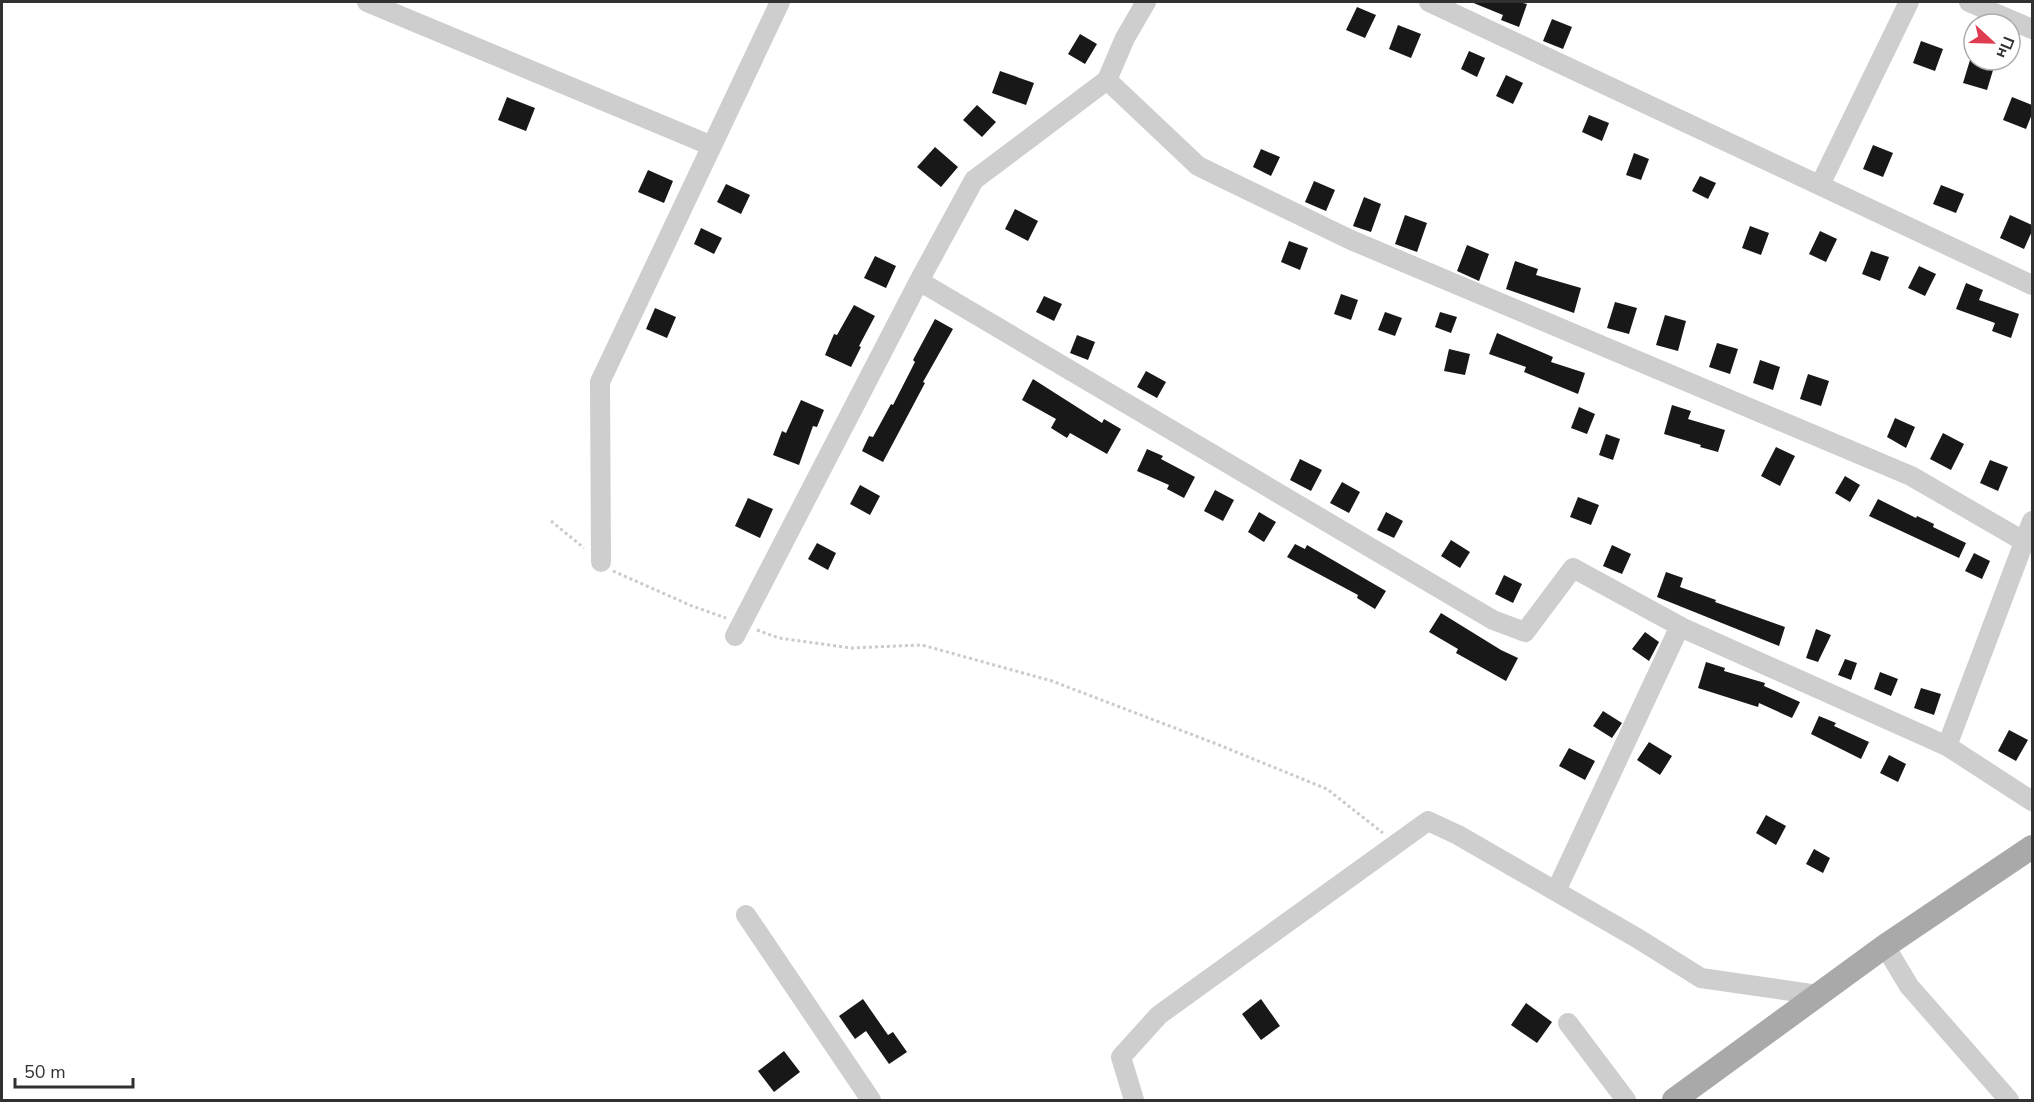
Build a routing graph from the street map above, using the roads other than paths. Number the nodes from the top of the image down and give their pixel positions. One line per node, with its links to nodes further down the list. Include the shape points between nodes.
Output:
1 (368, 2): 9 (street)
2 (780, 2): 9 (street)
3 (1146, 2): 8 (street)
4 (1429, 2): 10 (street)
5 (1909, 2): 10 (street)
6 (1969, 2): 7 (street)
7 (2032, 29)
8 (1107, 80): 11 (street, via 974,180); 14 (street, via 1198,166 1351,240 1911,476)
9 (712, 146): 15 (street, via 600,382)
10 (1820, 185): 12 (street)
11 (919, 281): 16 (street, via 1493,620 1525,632 1573,568); 17 (street)
12 (2032, 285)
13 (2032, 521): 14 (street)
14 (2025, 542): 18 (street)
15 (601, 562)
16 (1680, 626): 18 (street); 21 (street)
17 (738, 629)
18 (1947, 747): 19 (street)
19 (2032, 801)
20 (2032, 847): 23 (main road)
21 (1556, 891): 24 (street, via 1701,978); 27 (street, via 1428,821 1159,1015 1120,1057)
22 (746, 915): 26 (street)
23 (1885, 946): 24 (main road); 30 (street, via 1909,986)
24 (1818, 995): 29 (main road)
25 (1568, 1023): 28 (street)
26 (871, 1101)
27 (1134, 1101)
28 (1626, 1101)
29 (1674, 1101)
30 (2009, 1101)

